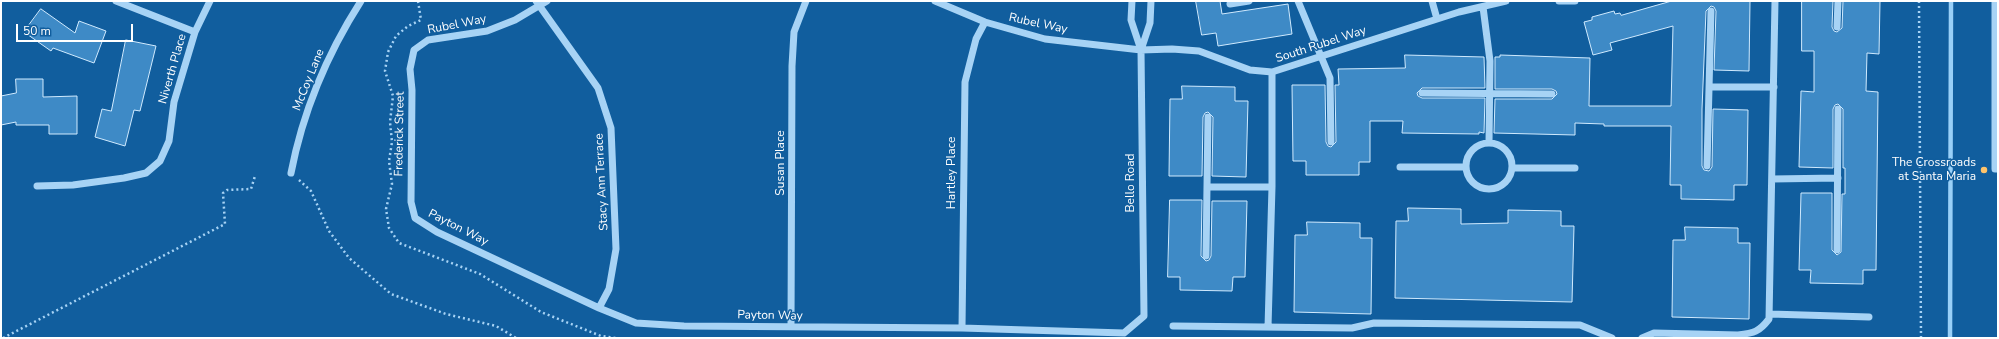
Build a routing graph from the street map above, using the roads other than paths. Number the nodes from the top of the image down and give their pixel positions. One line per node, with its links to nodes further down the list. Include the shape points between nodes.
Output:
1 (116, 1): 25 (street)
2 (210, 1): 25 (street, Niverth Place)
3 (361, 1): 45 (street, McCoy Lane, via 323,69 307,109)
4 (548, 1): 18 (street, Rubel Way)
5 (806, 1): 59 (street, Susan Place, via 794,32 792,66)
6 (935, 1): 23 (street, Rubel Way)
7 (1132, 1): 27 (street, Bello Road, via 1131,20)
8 (1151, 1): 27 (street, Bello Road, via 1150,23)
9 (1249, 1): 19 (street)
10 (1298, 1): 28 (street)
11 (1432, 1): 22 (street)
12 (1506, 1): 20 (street, South Rubel Way)
13 (1559, 1): 14 (street)
14 (1575, 1)
15 (1775, 1): 30 (street)
16 (1838, 1): 24 (street)
17 (1994, 1): 44 (street, via 1994,168)
18 (538, 3): 26 (street, Rubel Way, via 515,20 487,31 428,40); 54 (street, Stacy Ann Terrace, via 598,88 611,128 616,250 609,289)
19 (1230, 4)
20 (1483, 7): 22 (street, South Rubel Way); 33 (street, via 1490,61)
21 (1711, 11): 31 (street)
22 (1437, 19): 28 (street, South Rubel Way)
23 (985, 22): 27 (street, Rubel Way, via 1045,39); 61 (street, Hartley Place, via 976,39 965,82)
24 (1837, 27)
25 (195, 32): 48 (street, Niverth Place, via 174,102 168,141 160,161 146,173 124,178 73,185)
26 (414, 50): 51 (street, Frederick Street, via 410,69 410,184)
27 (1141, 50): 29 (street, South Rubel Way, via 1199,51 1250,70); 56 (street, Bello Road)
28 (1321, 57): 29 (street, South Rubel Way); 37 (street, via 1332,87)
29 (1272, 72): 50 (street)
30 (1774, 86): 31 (street); 46 (street)
31 (1709, 87): 39 (street)
32 (1422, 93): 33 (street)
33 (1490, 94): 34 (street); 38 (street)
34 (1552, 94)
35 (1838, 109): 47 (street)
36 (1208, 117): 49 (street)
37 (1330, 142)
38 (1488, 143): 41 (street, via 1472,151); 42 (street, via 1505,150 1510,157)
39 (1707, 166)
40 (1400, 167): 41 (street)
41 (1466, 167): 42 (street, via 1473,183 1481,188 1490,189 1498,188 1506,182)
42 (1512, 168): 43 (street)
43 (1575, 168)
44 (1998, 168)
45 (291, 173)
46 (1772, 178): 47 (street); 55 (street)
47 (1838, 178): 52 (street)
48 (37, 186)
49 (1208, 187): 50 (street); 53 (street)
50 (1272, 187): 60 (street)
51 (415, 218): 54 (street, Payton Way, via 437,232)
52 (1836, 250)
53 (1206, 256)
54 (599, 308): 59 (street, Payton Way, via 636,323)
55 (1770, 314): 57 (street); 63 (street, via 1761,330 1750,333 1654,333)
56 (1144, 316): 61 (street, Payton Way, via 1124,333)
57 (1869, 317)
58 (1173, 326): 60 (street)
59 (791, 327): 61 (street, Payton Way)
60 (1268, 327): 62 (street, via 1352,328 1374,322 1580,325)
61 (962, 328)
62 (1612, 338)
63 (1642, 338)

